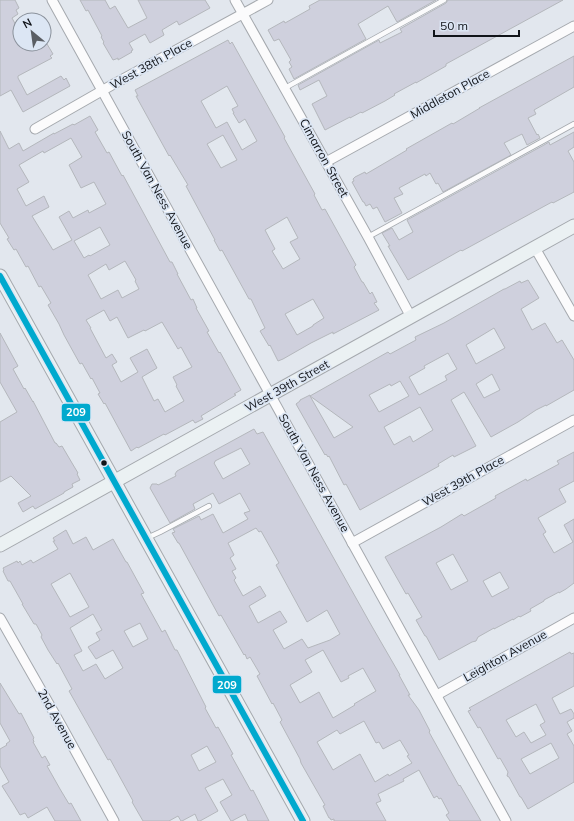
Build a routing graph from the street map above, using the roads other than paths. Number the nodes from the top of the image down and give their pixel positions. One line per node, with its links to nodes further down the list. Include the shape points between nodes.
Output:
1 (52, 0): 8 (street, South Van Ness Avenue)
2 (236, 0): 5 (street, Cimarron Street)
3 (268, 0): 5 (street, West 38th Place)
4 (444, 0): 7 (lane)
5 (243, 14): 7 (street, Cimarron Street); 8 (street, West 38th Place)
6 (574, 26): 11 (street, Middleton Place)
7 (285, 88): 11 (street, Cimarron Street)
8 (102, 91): 10 (street, West 38th Place); 18 (street, South Van Ness Avenue)
9 (574, 124): 13 (lane)
10 (35, 129)
11 (326, 162): 13 (street, Cimarron Street)
12 (574, 226): 14 (street, West 39th Street)
13 (368, 237): 17 (street, Cimarron Street)
14 (535, 248): 16 (street); 17 (street, West 39th Street)
15 (0, 276): 20 (street)
16 (574, 316)
17 (411, 317): 18 (street, West 39th Street)
18 (271, 395): 20 (street, West 39th Street); 23 (street, South Van Ness Avenue)
19 (574, 420): 23 (street, West 39th Place)
20 (115, 481): 22 (street); 24 (street, West 39th Street)
21 (209, 506): 22 (lane)
22 (147, 538): 29 (street)
23 (352, 542): 27 (street, South Van Ness Avenue)
24 (0, 545)
25 (0, 618): 28 (street, 2nd Avenue)
26 (574, 618): 27 (street, Leighton Avenue)
27 (437, 695): 30 (street, South Van Ness Avenue)
28 (114, 821)
29 (303, 821)
30 (506, 821)

